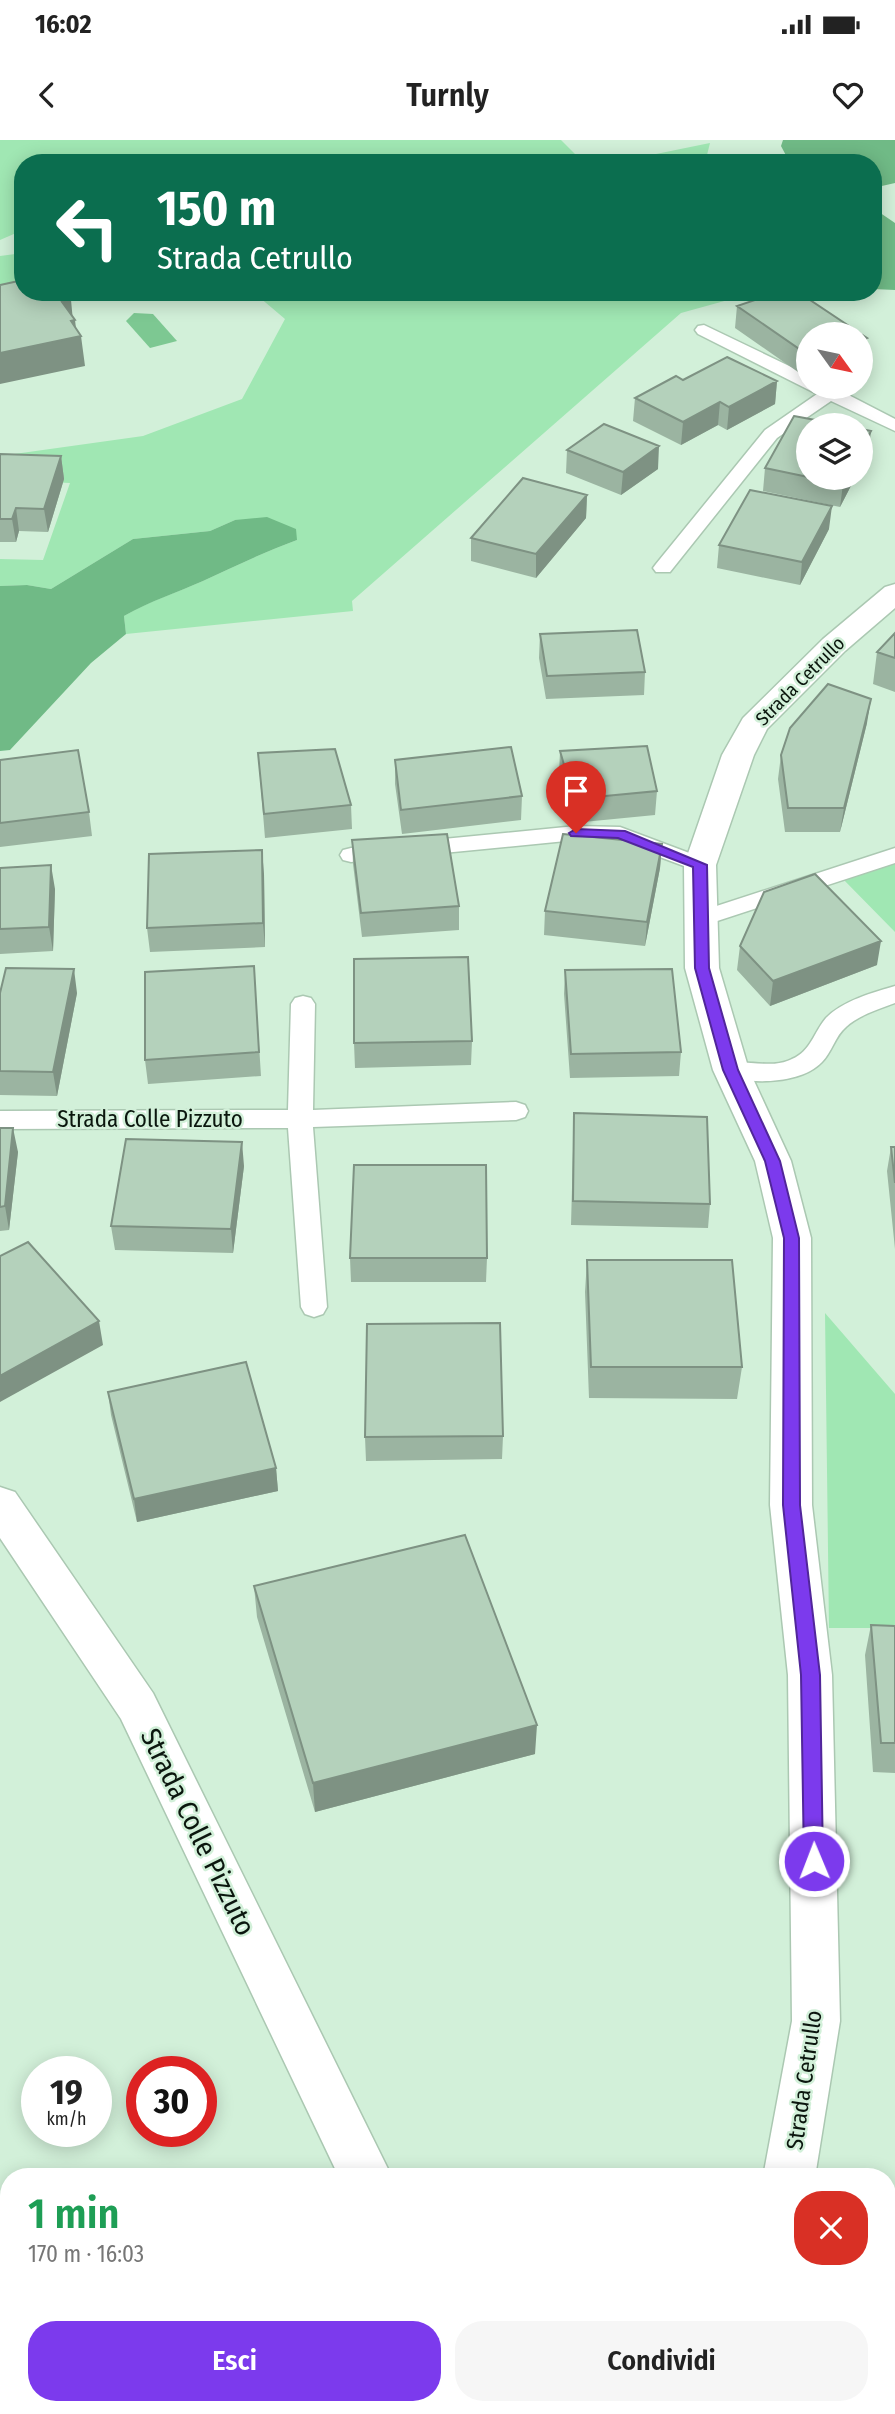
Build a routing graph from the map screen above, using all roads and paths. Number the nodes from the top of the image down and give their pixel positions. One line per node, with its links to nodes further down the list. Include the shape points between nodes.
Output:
1 (705, 330): 2 (lane)
2 (796, 376)
3 (813, 399): 6 (lane, via 771,433)
4 (842, 399): 5 (lane)
5 (895, 426)
6 (663, 568)
7 (895, 593): 10 (street, Strada Cetrullo, via 834,645 754,725 737,755)
8 (351, 855): 10 (lane, via 587,833 620,834)
9 (895, 855): 11 (lane)
10 (700, 865): 11 (street, Strada Cetrullo)
11 (700, 919): 14 (street, Strada Cetrullo, via 702,968)
12 (895, 995): 14 (lane, via 843,1016 828,1029 805,1065 777,1071)
13 (303, 1004): 16 (lane)
14 (731, 1070): 21 (street, Strada Cetrullo, via 772,1161 792,1238 791,1505 810,1675 816,2021)
15 (516, 1111): 16 (lane, Strada Colle Pizzuto)
16 (300, 1119): 17 (lane, Strada Colle Pizzuto); 18 (lane)
17 (0, 1120)
18 (314, 1307)
19 (0, 1504): 20 (street, Strada Colle Pizzuto, via 137,1706)
20 (362, 2168)
21 (791, 2168)

